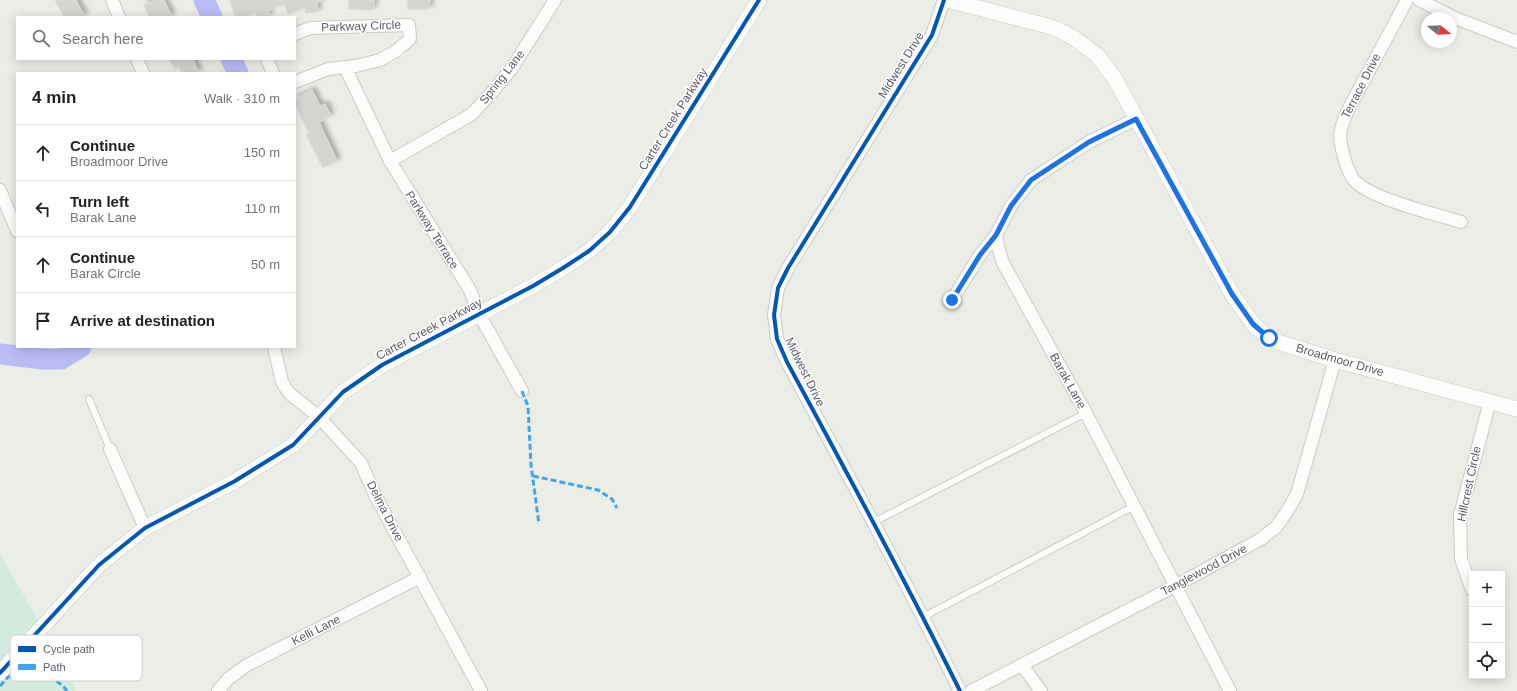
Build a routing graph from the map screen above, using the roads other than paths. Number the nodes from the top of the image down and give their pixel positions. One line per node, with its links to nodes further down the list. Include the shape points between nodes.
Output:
1 (112, 0): 8 (street)
2 (555, 0): 18 (street, Spring Lane, via 512,68 472,114)
3 (759, 0): 24 (street, Carter Creek Parkway, via 630,207 610,232 589,251 563,268)
4 (944, 0): 35 (street, Midwest Drive, via 932,35 788,268 778,288 774,314 777,339 787,362)
5 (947, 0): 17 (street, Broadmoor Drive, via 1048,26 1074,38 1098,56 1108,68)
6 (1407, 0): 20 (street, Terrace Drive, via 1348,110 1341,126 1339,140 1354,180 1370,192)
7 (1419, 0): 10 (street, via 1455,18)
8 (119, 16)
9 (296, 34): 13 (street, Parkway Circle, via 310,28 408,25 410,39 396,51 380,60)
10 (1517, 42)
11 (137, 60): 14 (street)
12 (267, 60): 15 (street)
13 (345, 67): 16 (street, Parkway Circle, via 328,68); 18 (street, Parkway Terrace)
14 (143, 72)
15 (273, 72)
16 (296, 82)
17 (1136, 119): 22 (street, via 1089,142 1031,180 1011,206); 26 (street, Broadmoor Drive, via 1232,294 1253,324 1278,342)
18 (390, 161): 24 (street, Parkway Terrace, via 470,290)
19 (0, 190): 21 (street)
20 (1461, 222)
21 (16, 229)
22 (996, 235): 23 (street, via 980,255); 31 (street, Barak Lane, via 1002,262)
23 (952, 300)
24 (480, 314): 27 (street, Parkway Terrace); 32 (street, Carter Creek Parkway, via 382,365 343,392)
25 (274, 348): 32 (street, Delma Drive, via 282,382 290,393)
26 (1335, 360): 29 (street, Broadmoor Drive); 39 (street, Tanglewood Drive, via 1297,494 1286,513 1276,527 1261,539)
27 (522, 391)
28 (89, 399): 33 (lane)
29 (1490, 401): 30 (street, Broadmoor Drive); 38 (street, Hillcrest Circle, via 1460,515 1461,560)
30 (1517, 409)
31 (1086, 414): 34 (street, Barak Lane); 35 (lane)
32 (319, 417): 36 (street, Carter Creek Parkway, via 293,445 267,462); 37 (street, Delma Drive, via 361,463 375,495)
33 (110, 449): 36 (street)
34 (1134, 506): 39 (street, Barak Lane); 40 (lane)
35 (874, 522): 40 (street, Midwest Drive)
36 (145, 528): 41 (street, Carter Creek Parkway, via 99,565)
37 (420, 577): 45 (street, Kelli Lane, via 247,665 228,679); 46 (street, Delma Drive)
38 (1469, 582)
39 (1175, 586): 43 (street, Tanglewood Drive); 50 (street, Barak Lane)
40 (923, 616): 47 (street, Midwest Drive)
41 (35, 635)
42 (10, 662): 44 (street, Carter Creek Parkway)
43 (1022, 665): 48 (street, Tanglewood Drive); 49 (street)
44 (0, 673)
45 (218, 691)
46 (481, 691)
47 (960, 691)
48 (971, 691)
49 (1041, 691)
50 (1230, 691)

